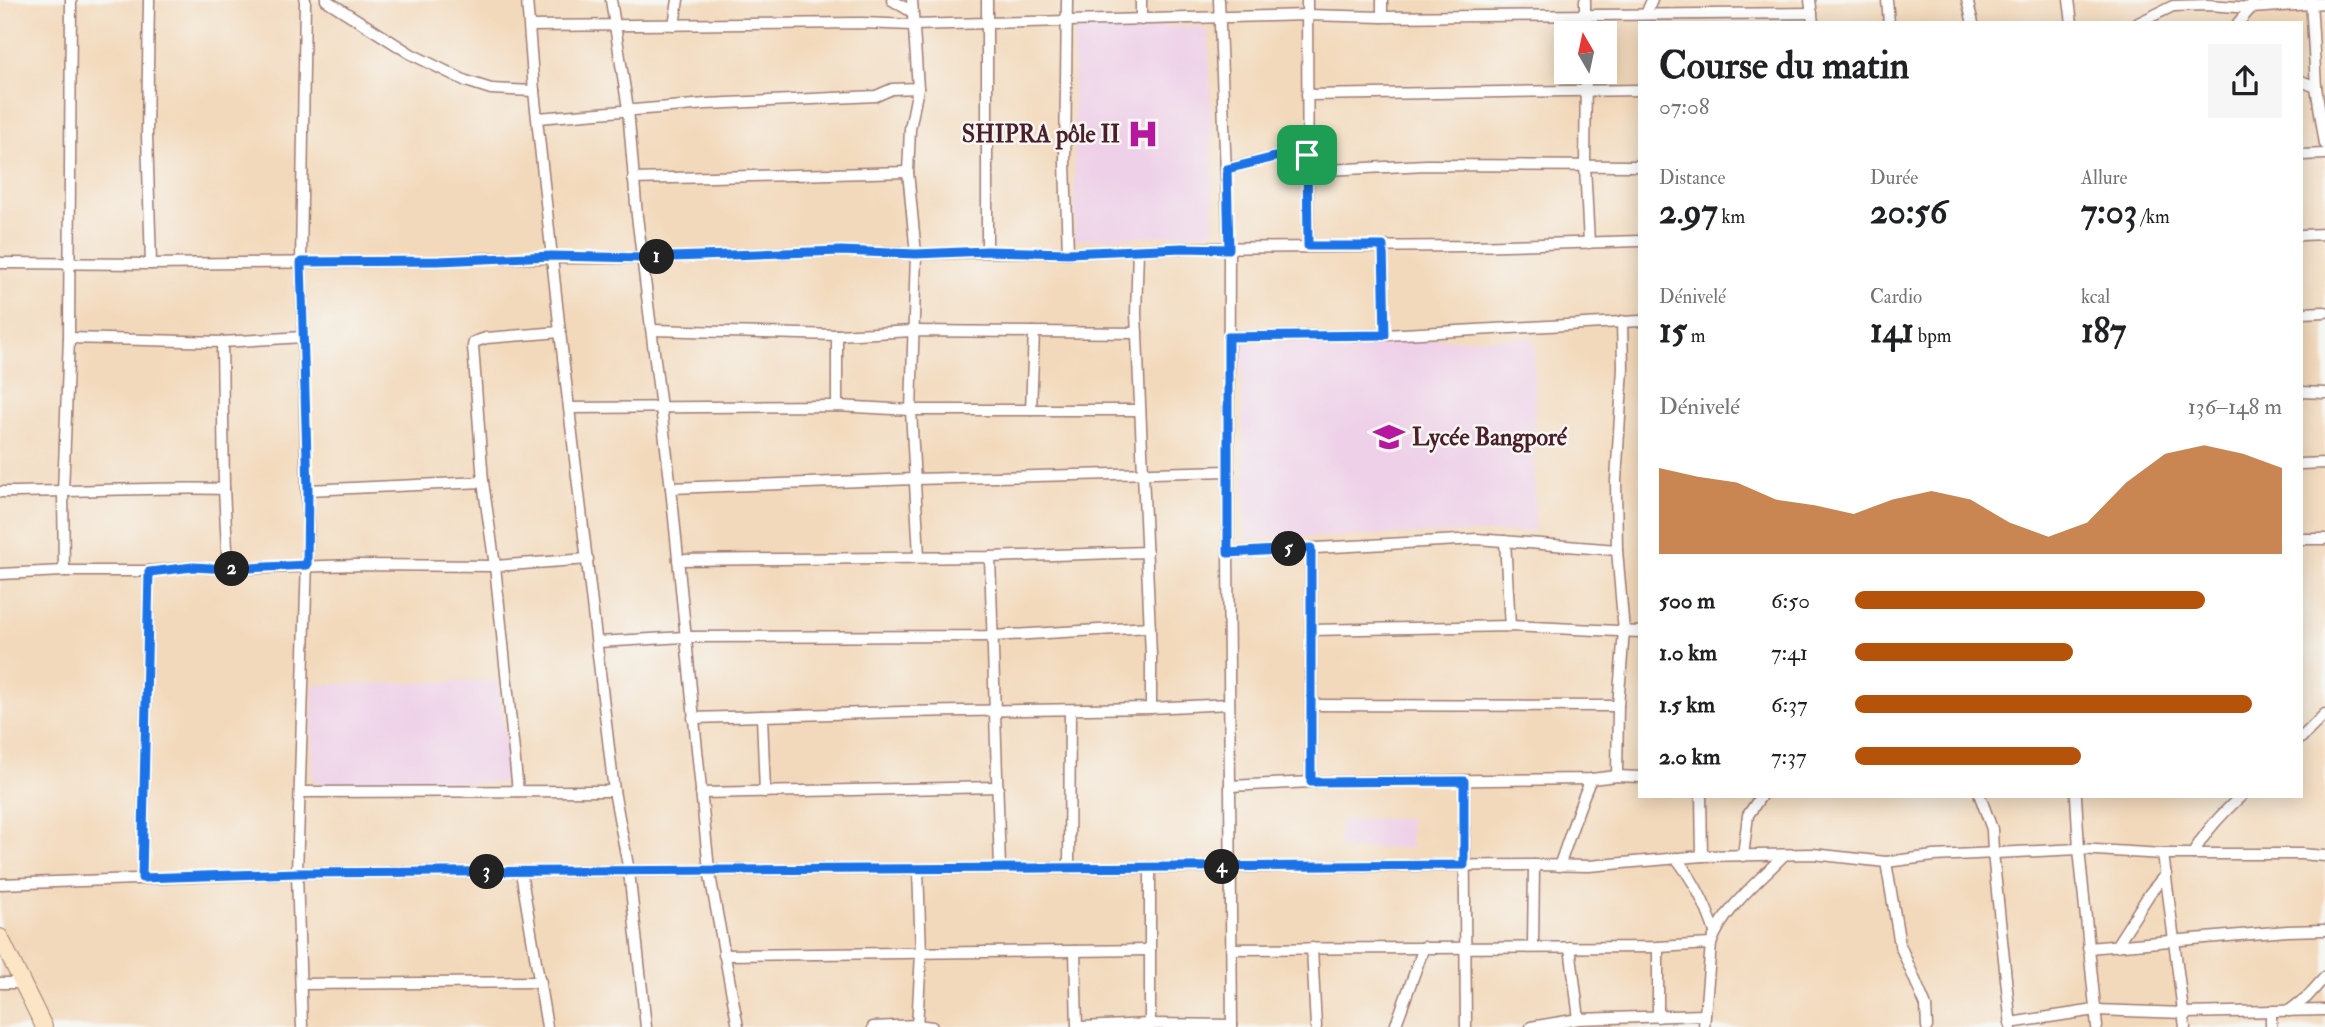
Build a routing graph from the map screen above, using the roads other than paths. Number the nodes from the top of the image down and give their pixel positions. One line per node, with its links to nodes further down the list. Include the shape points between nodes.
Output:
1 (71, 0): 79 (street)
2 (149, 0): 80 (street)
3 (305, 0): 77 (street)
4 (326, 0): 49 (street, via 411,54 466,81 491,89)
5 (527, 0): 43 (street)
6 (611, 0): 40 (street)
7 (678, 0): 41 (street)
8 (892, 0): 24 (street)
9 (987, 0): 39 (street)
10 (1068, 0): 31 (street)
11 (1141, 0): 32 (street)
12 (1219, 0): 28 (street)
13 (1307, 0): 26 (street)
14 (1382, 0): 29 (street)
15 (1585, 0): 27 (street)
16 (1652, 0): 25 (street)
17 (1810, 0): 30 (street)
18 (1887, 0): 34 (street)
19 (1967, 0): 35 (street)
20 (2069, 0): 36 (street)
21 (2311, 2): 22 (street); 23 (street); 46 (street)
22 (2325, 3)
23 (2252, 4): 37 (street, via 2173,6); 38 (street)
24 (912, 6): 42 (street)
25 (1646, 14): 27 (street); 30 (street)
26 (1307, 15): 28 (street); 29 (street); 51 (street)
27 (1585, 15): 29 (street); 33 (street)
28 (1219, 17): 32 (street); 60 (street)
29 (1382, 17)
30 (1812, 18)
31 (1068, 20): 32 (street); 39 (street); 73 (street)
32 (1141, 20)
33 (1585, 21)
34 (1889, 21)
35 (1972, 21)
36 (2072, 21)
37 (2142, 21)
38 (2239, 21)
39 (987, 22): 42 (street); 72 (street)
40 (614, 25): 41 (street); 43 (street); 52 (street)
41 (674, 25): 42 (street)
42 (912, 25): 47 (street)
43 (530, 26): 49 (street)
44 (2303, 82): 46 (street)
45 (1586, 84): 50 (street)
46 (2316, 87): 54 (street)
47 (918, 88): 52 (street, via 892,89 876,96); 62 (street, via 909,129)
48 (1638, 90): 50 (street)
49 (534, 91): 53 (street)
50 (1586, 91): 51 (street); 58 (street)
51 (1307, 95): 56 (street)
52 (628, 109): 53 (street); 63 (street)
53 (538, 118): 75 (street)
54 (2325, 144)
55 (2325, 154): 57 (street)
56 (1307, 155): 60 (street, via 1279,156); 61 (street)
57 (2303, 155)
58 (1585, 166): 59 (street); 61 (street, via 1426,165); 67 (street)
59 (1638, 166)
60 (1227, 169): 70 (street)
61 (1307, 171): 68 (street)
62 (908, 172): 63 (street); 74 (street)
63 (633, 179): 76 (street)
64 (2325, 234): 65 (street)
65 (2303, 235)
66 (1638, 242): 67 (street)
67 (1589, 243): 69 (street)
68 (1308, 246): 69 (street); 70 (street)
69 (1383, 246): 91 (street)
70 (1229, 249): 71 (street); 93 (street)
71 (1138, 250): 73 (street); 89 (street)
72 (987, 251): 73 (street); 74 (street)
73 (1068, 253)
74 (916, 254): 76 (street, via 841,251); 86 (street)
75 (552, 256): 76 (street); 77 (street); 87 (street)
76 (643, 258): 85 (street)
77 (301, 262): 80 (street); 92 (street)
78 (0, 263): 79 (street)
79 (68, 264): 80 (street); 94 (street)
80 (151, 264)
81 (2325, 312): 82 (street)
82 (2303, 313)
83 (1622, 321): 84 (street); 91 (street); 119 (street)
84 (1638, 321)
85 (652, 330): 90 (street); 100 (street)
86 (913, 331): 88 (street); 90 (street); 101 (street)
87 (560, 332): 99 (street); 109 (street, via 474,342)
88 (1034, 332): 89 (street); 102 (street)
89 (1137, 333): 103 (street)
90 (837, 335): 98 (street)
91 (1385, 335): 93 (street)
92 (303, 337): 95 (street); 112 (street)
93 (1228, 337): 106 (street)
94 (69, 338): 95 (street); 114 (street)
95 (222, 342): 111 (street)
96 (2303, 392): 97 (street)
97 (2325, 393)
98 (837, 406): 100 (street); 101 (street)
99 (570, 408): 100 (street); 124 (street)
100 (661, 409): 110 (street)
101 (911, 410): 102 (street); 108 (street)
102 (1031, 410): 103 (street)
103 (1140, 410): 107 (street)
104 (2325, 463): 105 (street)
105 (2303, 464)
106 (1230, 471): 107 (street); 121 (street)
107 (1143, 474): 108 (street); 120 (street)
108 (915, 479): 110 (street); 122 (street)
109 (483, 482): 112 (street); 127 (street)
110 (671, 488): 125 (street)
111 (224, 489): 114 (street); 128 (street)
112 (308, 490): 126 (street)
113 (0, 492): 114 (street)
114 (63, 492): 129 (street)
115 (2303, 539): 116 (street)
116 (2325, 539)
117 (1504, 541): 118 (street); 119 (street); 132 (street)
118 (1311, 548): 121 (street); 134 (street)
119 (1617, 550): 135 (street)
120 (1147, 552): 123 (street); 133 (street)
121 (1228, 553): 140 (street)
122 (919, 556): 123 (street); 125 (street)
123 (990, 557): 137 (street)
124 (588, 559): 127 (street); 139 (street)
125 (678, 560): 138 (street)
126 (307, 565): 127 (street); 128 (street); 158 (street)
127 (495, 566): 157 (street)
128 (228, 569): 130 (street)
129 (64, 571): 130 (street); 131 (street)
130 (149, 572): 190 (street)
131 (0, 574)
132 (1510, 626): 134 (street); 135 (street)
133 (1150, 627): 137 (street); 143 (street)
134 (1311, 631): 141 (street)
135 (1624, 631): 136 (street); 142 (street)
136 (1638, 632)
137 (993, 636): 138 (street); 145 (street)
138 (685, 637): 139 (street); 148 (street)
139 (598, 642): 159 (street)
140 (1229, 704): 143 (street); 155 (street)
141 (1311, 705): 142 (street); 154 (street)
142 (1618, 706): 150 (street)
143 (1151, 708): 144 (street)
144 (1070, 710): 145 (street); 183 (street)
145 (995, 711): 147 (street); 156 (street)
146 (2325, 714): 149 (street)
147 (762, 716): 148 (street); 160 (street)
148 (694, 718): 161 (street)
149 (2303, 736)
150 (1617, 776): 151 (street); 152 (street)
151 (1638, 777)
152 (1591, 779): 153 (street); 179 (street)
153 (1464, 781): 154 (street); 177 (street)
154 (1311, 782): 155 (street)
155 (1230, 786): 181 (street)
156 (998, 787): 160 (street); 182 (street)
157 (518, 791): 158 (street); 159 (street)
158 (301, 792): 188 (street)
159 (614, 792): 186 (street)
160 (765, 792): 161 (street)
161 (701, 793): 185 (street)
162 (1701, 798): 172 (street)
163 (1760, 798): 173 (street, via 1748,815)
164 (1981, 798): 168 (street, via 1992,829)
165 (2076, 798): 167 (street)
166 (2239, 798): 170 (street, via 2201,838)
167 (2079, 849): 168 (street); 169 (street); 204 (street)
168 (1993, 853): 176 (street); 224 (street)
169 (2163, 854): 170 (street); 189 (street)
170 (2193, 854): 175 (street)
171 (1784, 855): 173 (street); 176 (street); 193 (street)
172 (1702, 856): 173 (street); 174 (street)
173 (1743, 856)
174 (1676, 858): 179 (street); 193 (street, via 1706,906)
175 (2324, 858)
176 (1886, 862): 241 (street, via 1900,945 1926,1006)
177 (1464, 865): 178 (street); 181 (street); 200 (street)
178 (1534, 865): 179 (street); 197 (street)
179 (1559, 866)
180 (1150, 867): 181 (street); 183 (street); 206 (street)
181 (1231, 867): 205 (street)
182 (1000, 868): 183 (street); 184 (street)
183 (1069, 868)
184 (918, 869): 185 (street); 208 (street)
185 (709, 870): 186 (street); 209 (street)
186 (629, 871): 187 (street); 231 (street)
187 (521, 872): 188 (street); 211 (street)
188 (297, 873): 190 (street); 214 (street)
189 (2166, 874): 195 (street); 198 (street)
190 (142, 878): 191 (street)
191 (0, 884)
192 (2325, 930): 195 (street)
193 (1715, 932): 196 (street)
194 (0, 937): 213 (street)
195 (2175, 940): 198 (street); 219 (street)
196 (1712, 944): 202 (street); 222 (street)
197 (1533, 946): 200 (street); 201 (street)
198 (2116, 946): 204 (street)
199 (1424, 947): 200 (street); 203 (street); 237 (street)
200 (1465, 947): 238 (street)
201 (1570, 947): 202 (street); 221 (street)
202 (1658, 947): 220 (street)
203 (1312, 948): 205 (street); 236 (street)
204 (2088, 948): 215 (street)
205 (1232, 949): 227 (street)
206 (1150, 950): 207 (street); 226 (street)
207 (1075, 951): 208 (street); 235 (street)
208 (921, 953): 209 (street); 225 (street)
209 (724, 955): 232 (street)
210 (2325, 977): 217 (street)
211 (541, 982): 214 (street); 230 (street)
212 (0, 983): 213 (street)
213 (23, 983): 228 (street)
214 (302, 984): 229 (street)
215 (2095, 1010): 219 (street); 224 (street); 242 (street)
216 (2325, 1010): 217 (street)
217 (2289, 1011): 218 (street)
218 (2271, 1012): 219 (street); 244 (street)
219 (2185, 1013): 243 (street)
220 (1658, 1017): 222 (street); 223 (street)
221 (1579, 1019): 223 (street); 240 (street)
222 (1704, 1021)
223 (1626, 1022)
224 (2010, 1025)
225 (917, 1026): 233 (street); 234 (street)
226 (1150, 1026): 227 (street); 235 (street)
227 (1232, 1026)
228 (44, 1027)
229 (302, 1027)
230 (547, 1027)
231 (646, 1027)
232 (738, 1027)
233 (873, 1027)
234 (932, 1027)
235 (1079, 1027)
236 (1315, 1027)
237 (1395, 1027)
238 (1466, 1027)
239 (1531, 1027): 240 (street)
240 (1540, 1027)
241 (1927, 1027)
242 (2096, 1027)
243 (2185, 1027)
244 (2271, 1027)

